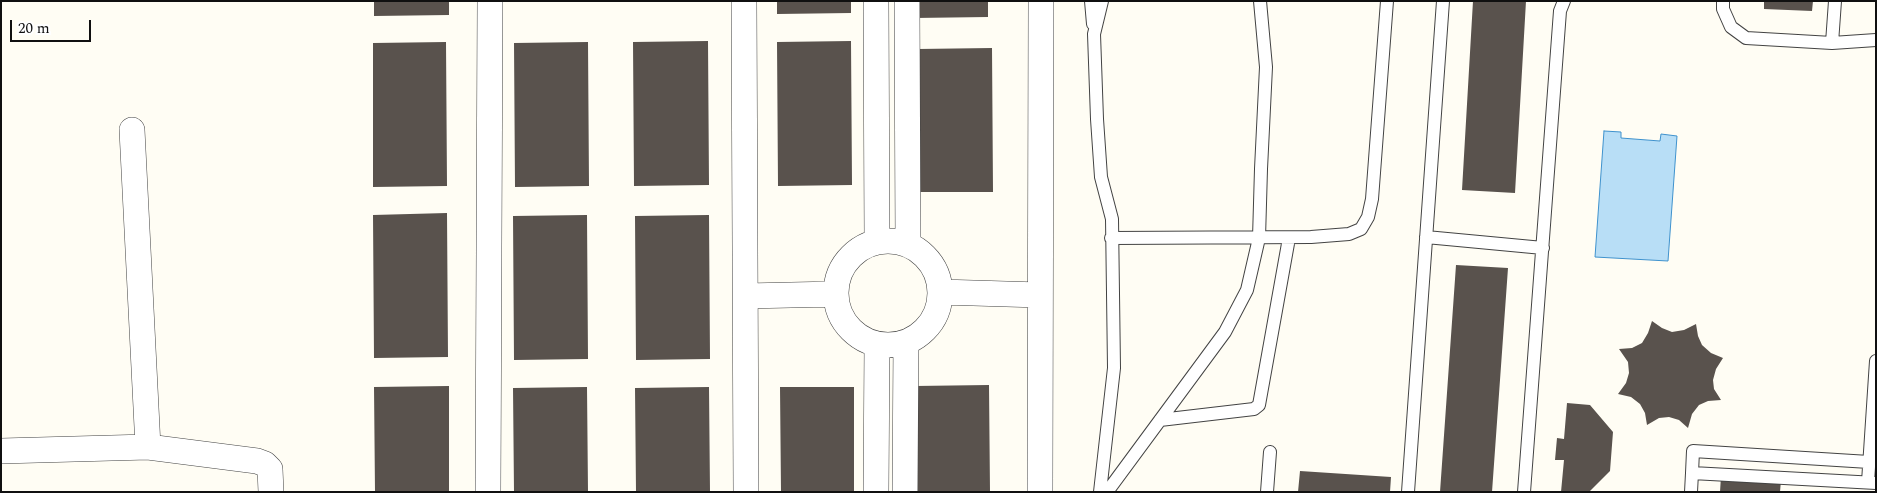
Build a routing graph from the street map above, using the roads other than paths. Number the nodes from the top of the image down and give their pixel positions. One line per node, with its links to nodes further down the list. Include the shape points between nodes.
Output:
1 (490, 1): 42 (street)
2 (744, 1): 28 (street)
3 (876, 1): 22 (street)
4 (907, 1): 23 (street)
5 (1041, 1): 27 (street)
6 (1091, 1): 14 (lane)
7 (1102, 1): 14 (lane)
8 (1260, 1): 20 (lane, via 1266,66)
9 (1387, 1): 21 (lane, via 1368,216 1361,229 1349,234)
10 (1443, 1): 18 (lane)
11 (1564, 1): 24 (lane, via 1560,11)
12 (1723, 1): 16 (lane, via 1731,27 1746,38)
13 (1835, 1): 16 (lane)
14 (1094, 34): 19 (lane, via 1096,119 1101,177 1112,219)
15 (1876, 40): 16 (lane)
16 (1832, 43)
17 (132, 130): 34 (street)
18 (1426, 237): 24 (lane); 50 (lane)
19 (1111, 238): 20 (lane); 47 (lane, via 1114,368)
20 (1259, 238): 21 (lane); 32 (lane, via 1248,290 1225,332)
21 (1289, 238): 32 (lane, via 1259,405 1254,409)
22 (877, 242): 23 (street, via 893,241); 26 (street, via 860,249 847,261 839,277)
23 (908, 245): 25 (street, via 931,263)
24 (1542, 248): 51 (lane)
25 (940, 292): 27 (street); 29 (street, via 938,308 931,322)
26 (836, 294): 28 (street); 30 (street, via 839,311 848,327 861,338)
27 (1040, 295): 46 (street)
28 (746, 296): 43 (street)
29 (906, 342): 30 (street); 45 (street)
30 (877, 344): 44 (street)
31 (1876, 361): 37 (lane)
32 (1160, 420): 48 (lane)
33 (1876, 440): 37 (lane)
34 (148, 447): 35 (street); 41 (street, via 266,464 270,469)
35 (1, 451)
36 (1270, 452): 49 (lane)
37 (1869, 462): 38 (lane, via 1693,451); 39 (lane)
38 (1692, 473): 40 (lane); 52 (lane)
39 (1872, 483): 40 (lane)
40 (1818, 486)
41 (271, 492)
42 (488, 492)
43 (746, 492)
44 (876, 492)
45 (905, 492)
46 (1040, 492)
47 (1100, 492)
48 (1107, 492)
49 (1267, 492)
50 (1408, 492)
51 (1524, 492)
52 (1691, 492)

